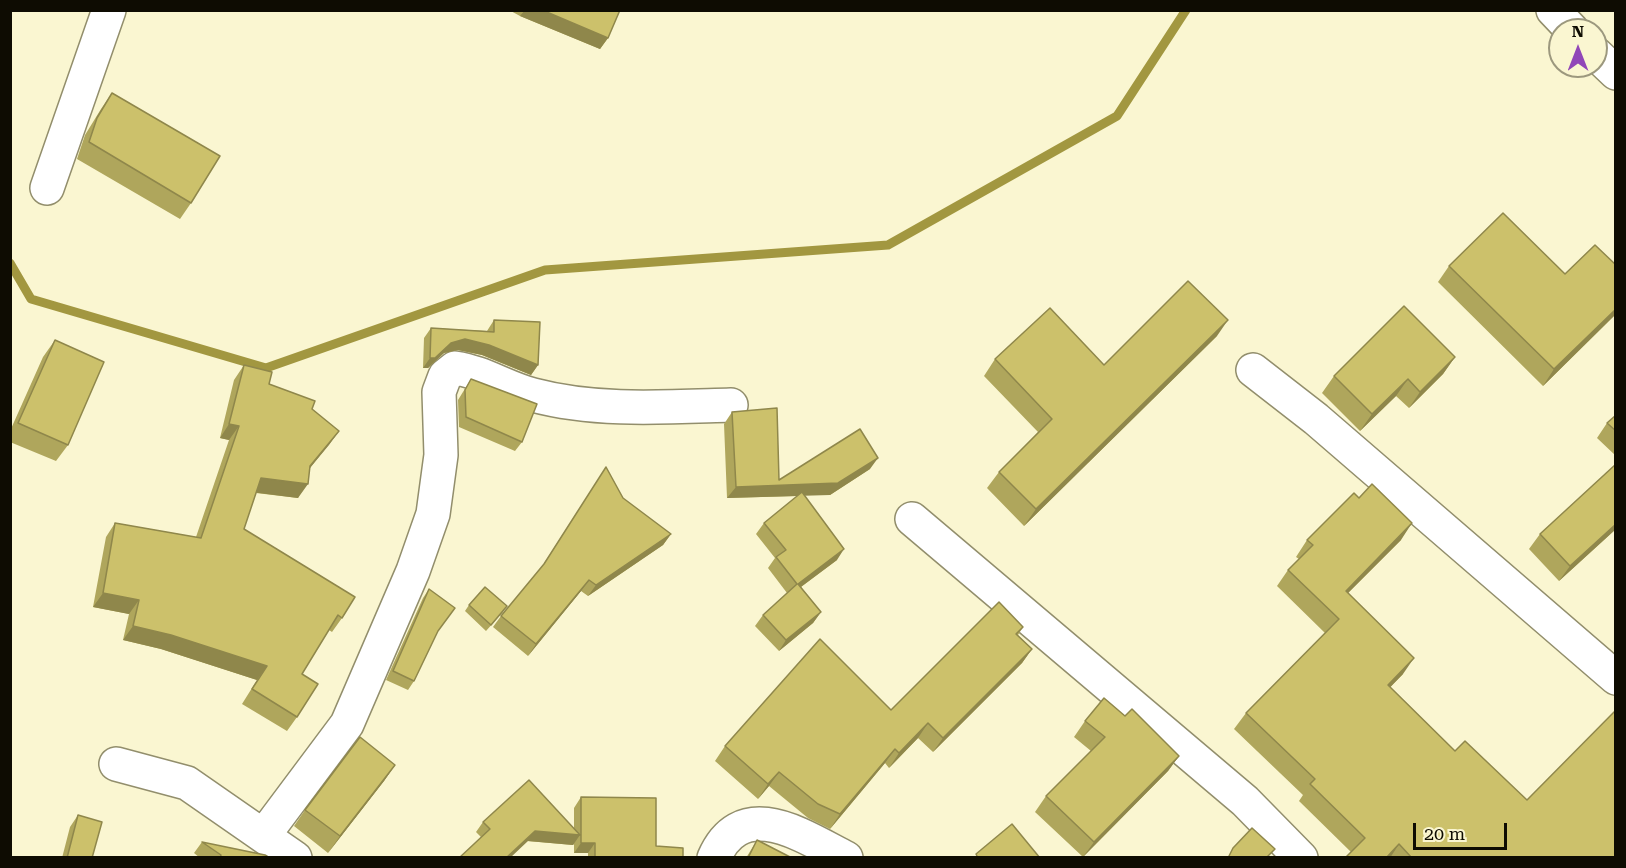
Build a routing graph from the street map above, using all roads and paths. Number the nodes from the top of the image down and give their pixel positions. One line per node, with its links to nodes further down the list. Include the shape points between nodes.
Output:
1 (109, 10): 2 (street)
2 (47, 188)
3 (1253, 370): 6 (street, via 1316,419)
4 (731, 405): 8 (street, via 606,405 532,395 468,370 455,368 445,376 439,392 441,455 433,514 413,571 347,724)
5 (912, 519): 12 (street, via 1245,801)
6 (1616, 678)
7 (116, 764): 8 (street, via 188,783)
8 (264, 835): 9 (street)
9 (295, 858)
10 (714, 858): 11 (street, via 720,844 740,825 763,823 789,829)
11 (846, 858)
12 (1301, 858)

